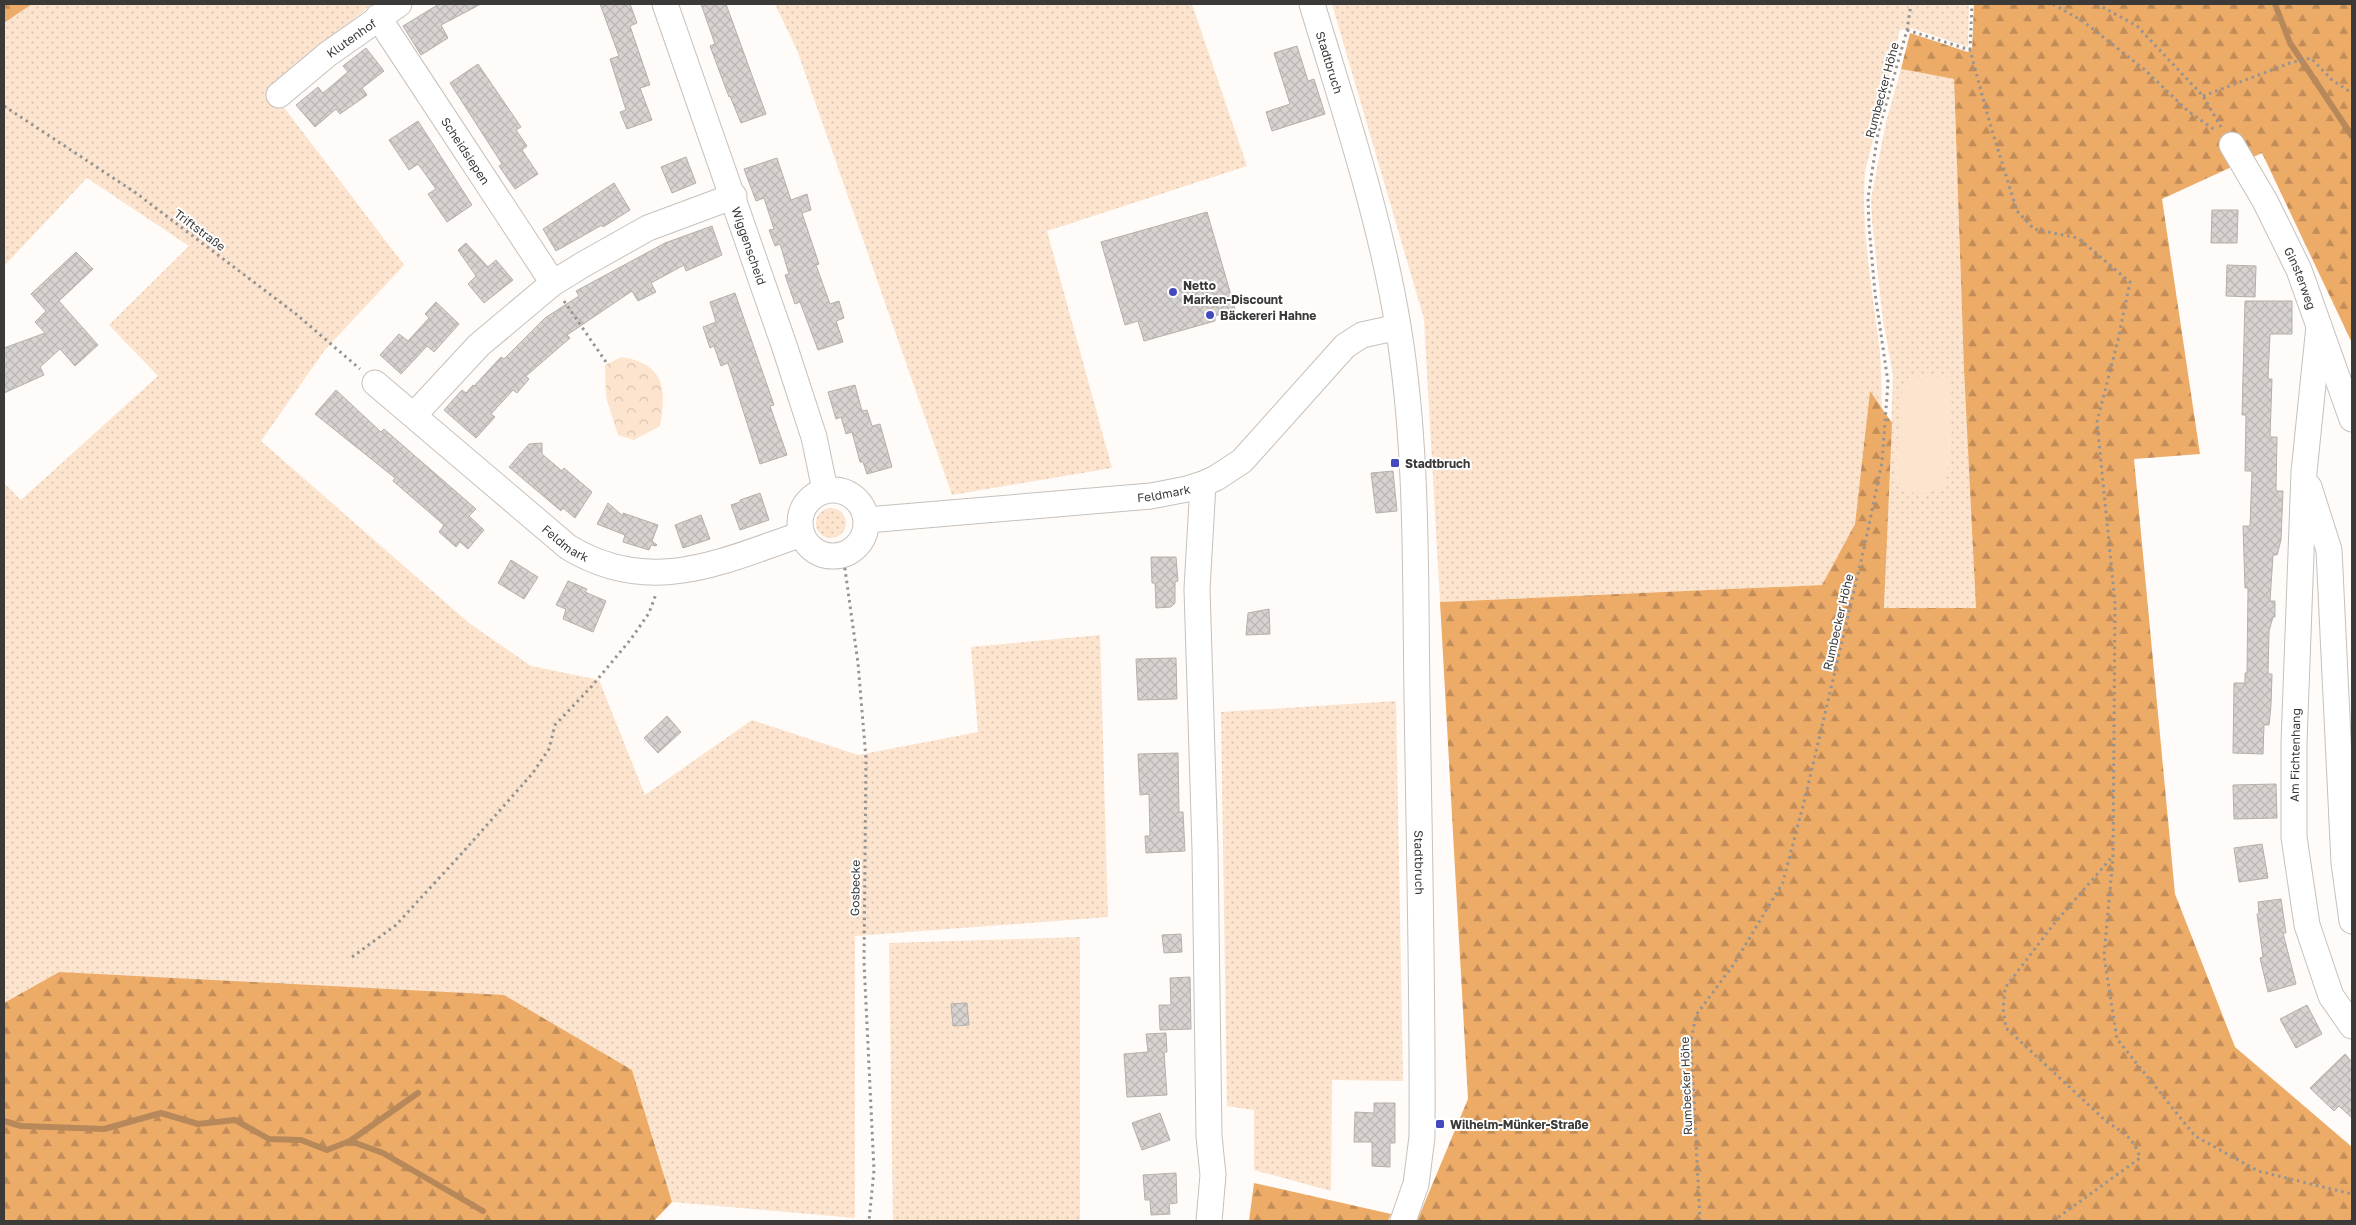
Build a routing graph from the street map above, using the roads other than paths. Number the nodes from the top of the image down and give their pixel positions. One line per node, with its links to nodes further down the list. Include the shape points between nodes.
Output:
1 (398, 4): 4 (street, Klutenhof)
2 (665, 4): 7 (street, Wiggenscheid)
3 (1312, 4): 10 (street, Stadtbruch, via 1378,231)
4 (378, 18): 5 (street, Klutenhof); 8 (street, Scheidsiepen)
5 (279, 95)
6 (2232, 145): 9 (street, Ginsterweg, via 2266,201 2299,270)
7 (734, 196): 8 (street, via 648,228); 16 (street, Wiggenscheid, via 814,437)
8 (553, 283): 12 (street, via 479,344)
9 (2319, 326): 13 (street, Ginsterweg); 14 (street, Am Fichtenhang)
10 (1398, 327): 15 (street, Feldmark, via 1362,335 1345,346 1250,453 1230,470); 22 (street, Stadtbruch, via 1412,457 1422,1122 1421,1158)
11 (375, 383): 12 (street, Feldmark)
12 (414, 415): 18 (street, Feldmark, via 568,547 585,557 625,571 663,574 706,566)
13 (2352, 419)
14 (2304, 472): 19 (street, Am Fichtenhang, via 2329,550 2344,864); 20 (street, Am Fichtenhang, via 2294,837 2306,925 2331,996)
15 (1203, 484): 17 (street, Feldmark, via 1151,496); 21 (street, via 1198,589 1209,1136 1213,1175)
16 (825, 490): 17 (street, via 837,489 857,499); 18 (street, via 804,507 800,523)
17 (866, 520): 18 (street, via 861,542 843,555 823,555 806,543)
18 (802, 534)
19 (2352, 921)
20 (2352, 1026)
21 (1209, 1221)
22 (1403, 1221)

